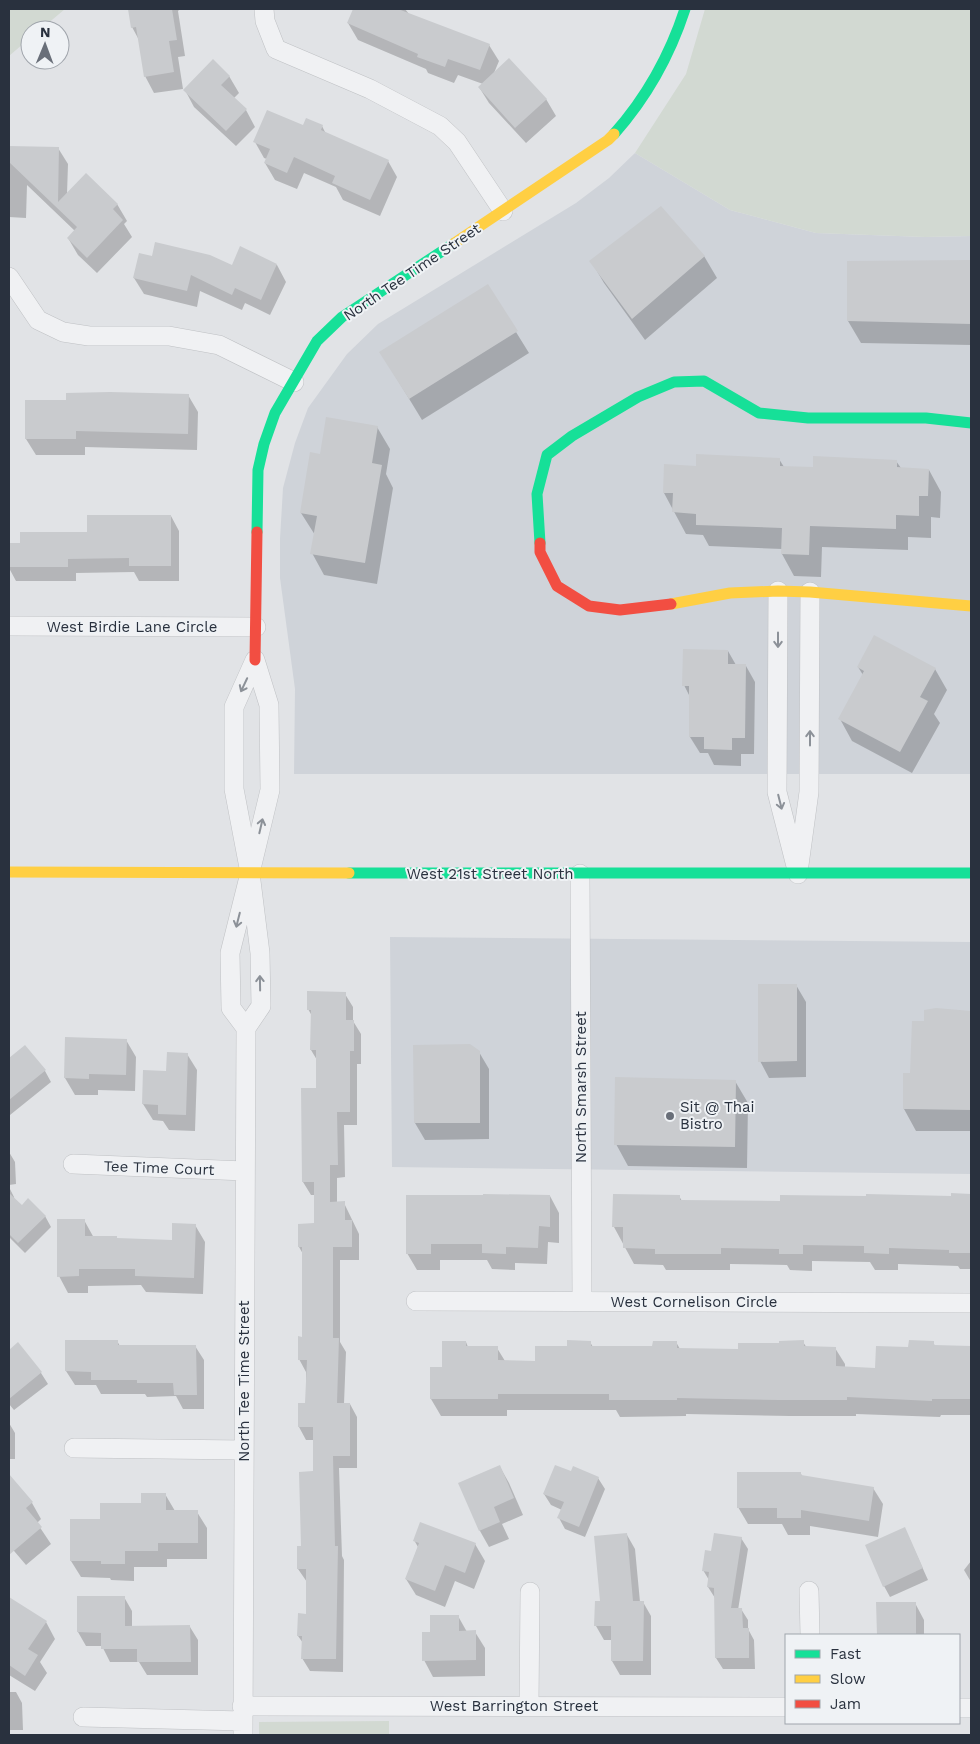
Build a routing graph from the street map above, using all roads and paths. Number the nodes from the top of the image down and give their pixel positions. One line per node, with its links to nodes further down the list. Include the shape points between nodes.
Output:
1 (264, 9): 3 (street, via 276,49 370,89 440,126 457,142)
2 (685, 9): 3 (street, North Tee Time Street, via 661,67 628,118 608,140)
3 (503, 211): 5 (street, North Tee Time Street, via 342,316 317,342)
4 (9, 277): 5 (street, via 38,320 63,332 89,336 169,336 219,345)
5 (294, 382): 11 (street, North Tee Time Street, via 274,413 258,470)
6 (971, 423): 7 (street, via 926,418 808,418 759,413 704,381 674,382 638,397 572,436 548,455 537,494 540,552 557,586 589,606 620,610 730,593)
7 (778, 591): 8 (street); 17 (street, one-way to 17, via 777,792)
8 (810, 592): 9 (street); 17 (street, one-way to 8, via 809,792)
9 (971, 606)
10 (9, 626): 11 (street, West Birdie Lane Circle)
11 (256, 627): 12 (street, North Tee Time Street)
12 (255, 660): 14 (street, North Tee Time Street, one-way to 12, via 270,790 269,705); 14 (street, North Tee Time Street, one-way to 14, via 234,707 234,790)
13 (9, 872): 14 (street, West 21st Street North)
14 (250, 873): 16 (street, West 21st Street North); 18 (street, North Tee Time Street, one-way to 14, via 261,1006 260,952); 18 (street, North Tee Time Street, one-way to 18, via 230,953 231,1008)
15 (971, 873): 17 (street, West 21st Street North)
16 (580, 874): 17 (street, West 21st Street North); 22 (street, North Smarsh Street)
17 (798, 874)
18 (246, 1028): 20 (street, North Tee Time Street)
19 (73, 1164): 20 (street, Tee Time Court)
20 (245, 1171): 25 (street, North Tee Time Street)
21 (416, 1301): 22 (street, West Cornelison Circle)
22 (582, 1301): 23 (street, West Cornelison Circle)
23 (971, 1303)
24 (74, 1448): 25 (street)
25 (244, 1450): 32 (street, North Tee Time Street)
26 (809, 1591): 28 (street)
27 (530, 1592): 29 (street)
28 (810, 1634)
29 (529, 1706): 30 (street, West Barrington Street); 32 (street, West Barrington Street)
30 (785, 1706)
31 (83, 1718): 32 (street, West Barrington Street)
32 (242, 1721)

